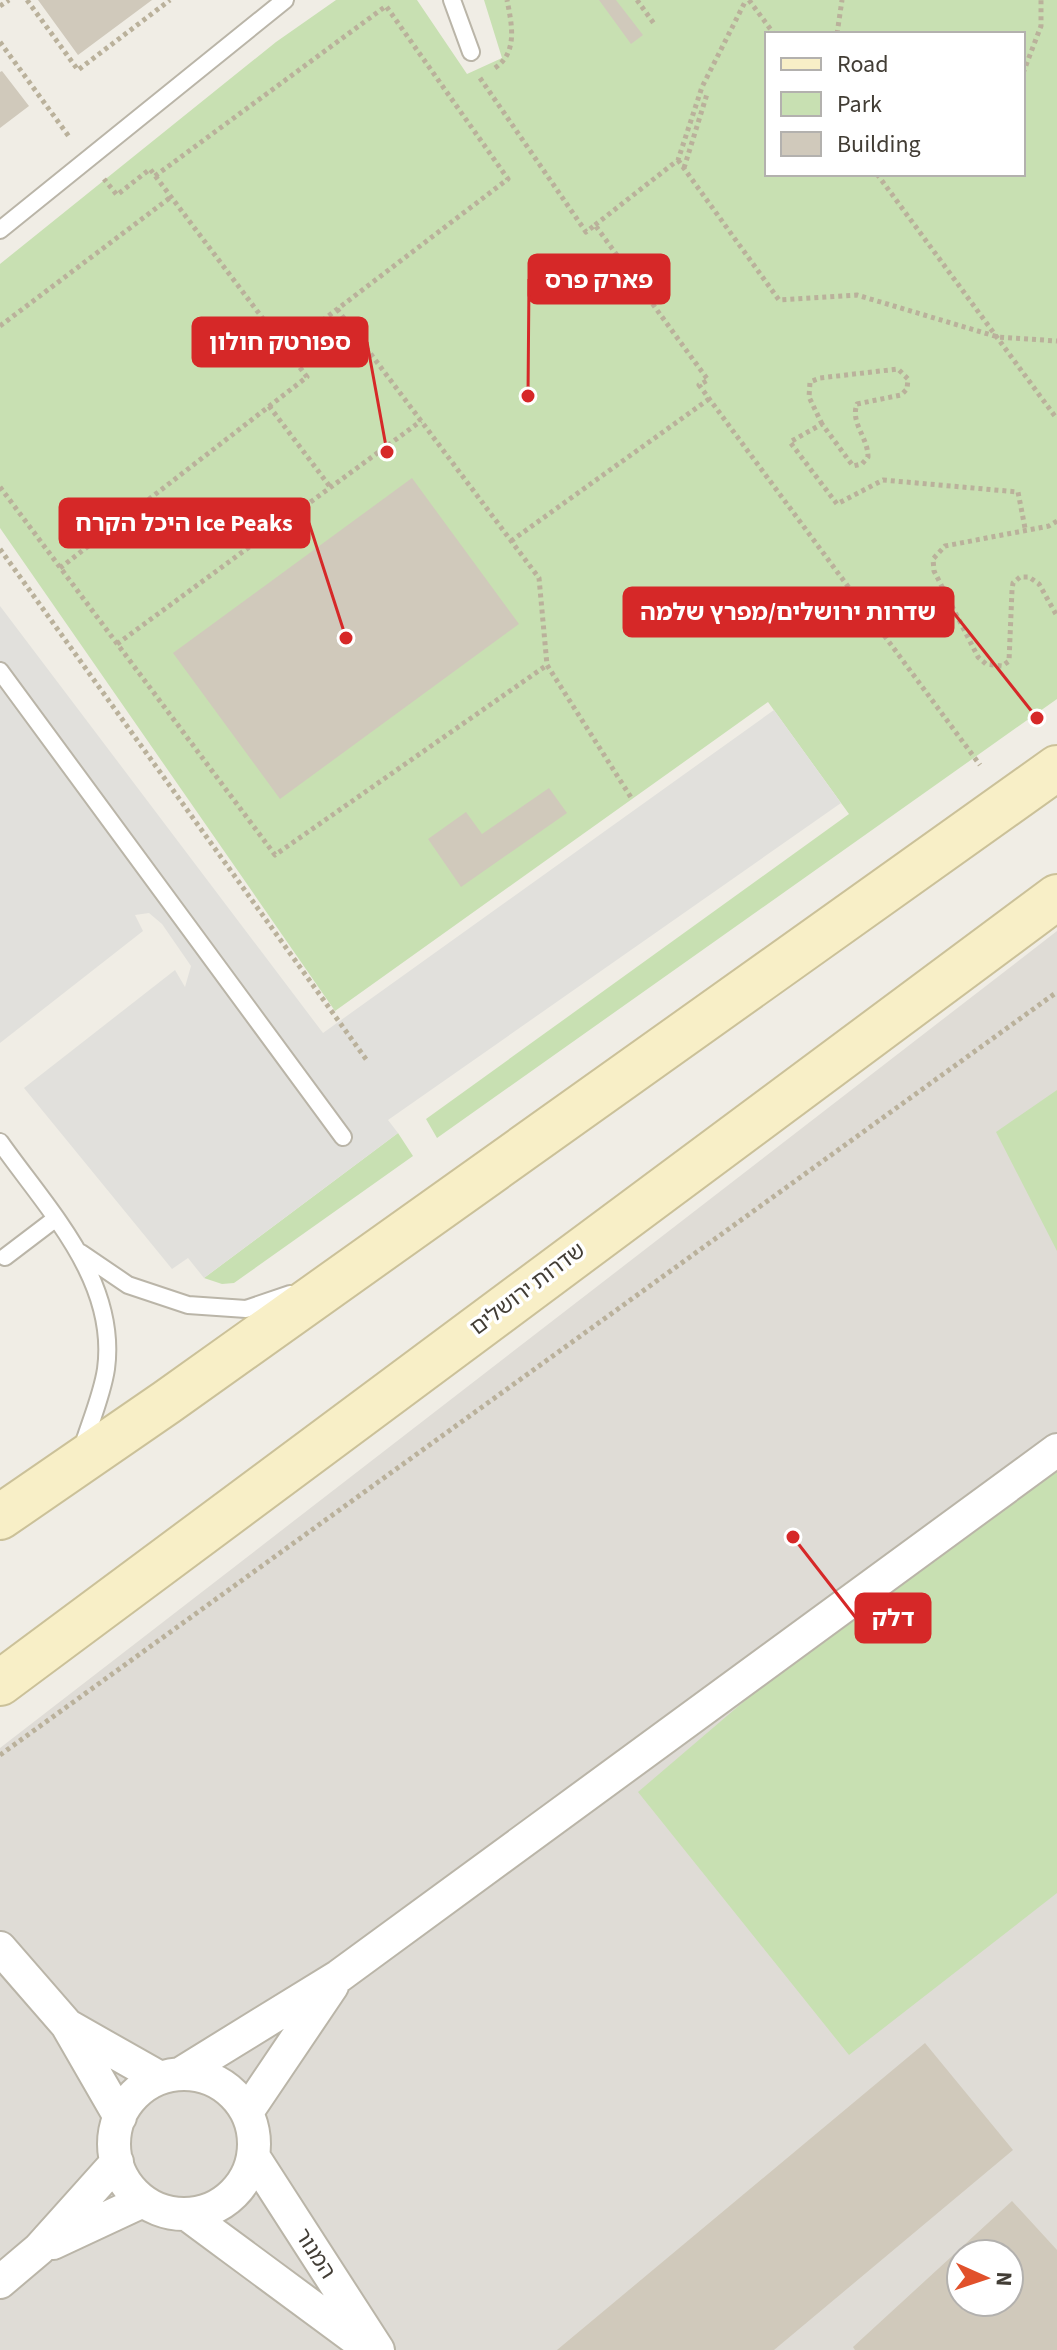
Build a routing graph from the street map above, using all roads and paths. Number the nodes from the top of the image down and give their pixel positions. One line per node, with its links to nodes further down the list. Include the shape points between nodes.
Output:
1 (9, 0): 11 (path)
2 (27, 0): 3 (path, via 78,70)
3 (170, 0)
4 (285, 0): 27 (lane)
5 (452, 0): 16 (lane)
6 (507, 0): 26 (path, via 511,49 478,79 586,232)
7 (637, 0): 12 (path)
8 (747, 0): 13 (path); 20 (path, via 702,87)
9 (842, 0): 14 (path)
10 (1041, 0): 17 (path, via 1041,26)
11 (0, 6)
12 (655, 25)
13 (772, 32)
14 (837, 32)
15 (1, 46): 19 (path)
16 (471, 52)
17 (1025, 68)
18 (707, 94): 21 (path)
19 (73, 142)
20 (678, 160): 21 (path); 26 (path)
21 (684, 168): 30 (path, via 779,300 857,295)
22 (155, 176): 24 (path, via 150,169 117,195); 25 (path); 28 (path, via 386,6 508,179)
23 (878, 176): 30 (path)
24 (103, 178)
25 (171, 197): 29 (path); 32 (path)
26 (595, 225): 33 (path, via 708,380 699,385)
27 (0, 230)
28 (337, 309): 32 (path); 36 (path)
29 (0, 326)
30 (998, 337): 31 (path); 35 (path)
31 (1057, 341)
32 (285, 349): 34 (path, via 307,377)
33 (709, 399): 42 (path); 49 (path)
34 (269, 406): 39 (path); 44 (path)
35 (1057, 419)
36 (421, 421): 39 (path); 42 (path)
37 (822, 424): 37 (path, via 853,466 862,464 868,450 855,419 857,404 901,395 908,379 898,369 816,379 808,390); 41 (path, via 790,442 837,504 883,480 1018,492)
38 (0, 487): 44 (path)
39 (331, 488): 46 (path)
40 (1057, 521): 41 (path)
41 (1025, 528): 45 (path, via 945,546 933,559 934,571 986,664 1002,666 1009,661 1012,590 1020,577 1039,584)
42 (511, 541): 47 (path, via 539,578)
43 (0, 549): 55 (path)
44 (60, 568): 46 (path)
45 (1057, 616)
46 (117, 644): 47 (path, via 275,855)
47 (547, 665): 51 (path)
48 (0, 671): 56 (lane)
49 (980, 765)
50 (1057, 768): 62 (main road)
51 (632, 799)
52 (1057, 864): 59 (main road, via 849,1015)
53 (1057, 897): 59 (main road, שדרות ירושלים)
54 (1057, 992): 67 (path)
55 (368, 1062)
56 (343, 1137)
57 (0, 1142): 58 (lane)
58 (55, 1219): 60 (lane); 61 (lane)
59 (620, 1220): 66 (main road, שדרות ירושלים)
60 (80, 1252): 62 (lane, via 128,1285 188,1305 246,1309); 64 (lane, via 106,1314 106,1369)
61 (5, 1257)
62 (342, 1278): 64 (main road)
63 (1057, 1450): 69 (street)
64 (77, 1465): 65 (main road)
65 (0, 1517)
66 (0, 1683)
67 (0, 1755)
68 (0, 1948): 70 (street)
69 (339, 1976): 71 (street); 72 (street)
70 (67, 2025): 71 (street); 73 (street)
71 (170, 2076): 72 (street, via 200,2075 219,2083); 73 (street, via 129,2100)
72 (247, 2112): 74 (street)
73 (120, 2117): 75 (street)
74 (253, 2156): 77 (street, via 230,2197); 81 (street, המנור)
75 (117, 2162): 76 (street, via 126,2184); 78 (street)
76 (143, 2201): 77 (street, via 164,2212); 78 (street)
77 (188, 2215): 80 (street, המנור)
78 (39, 2249): 79 (street)
79 (0, 2282)
80 (371, 2350)
81 (378, 2350)

